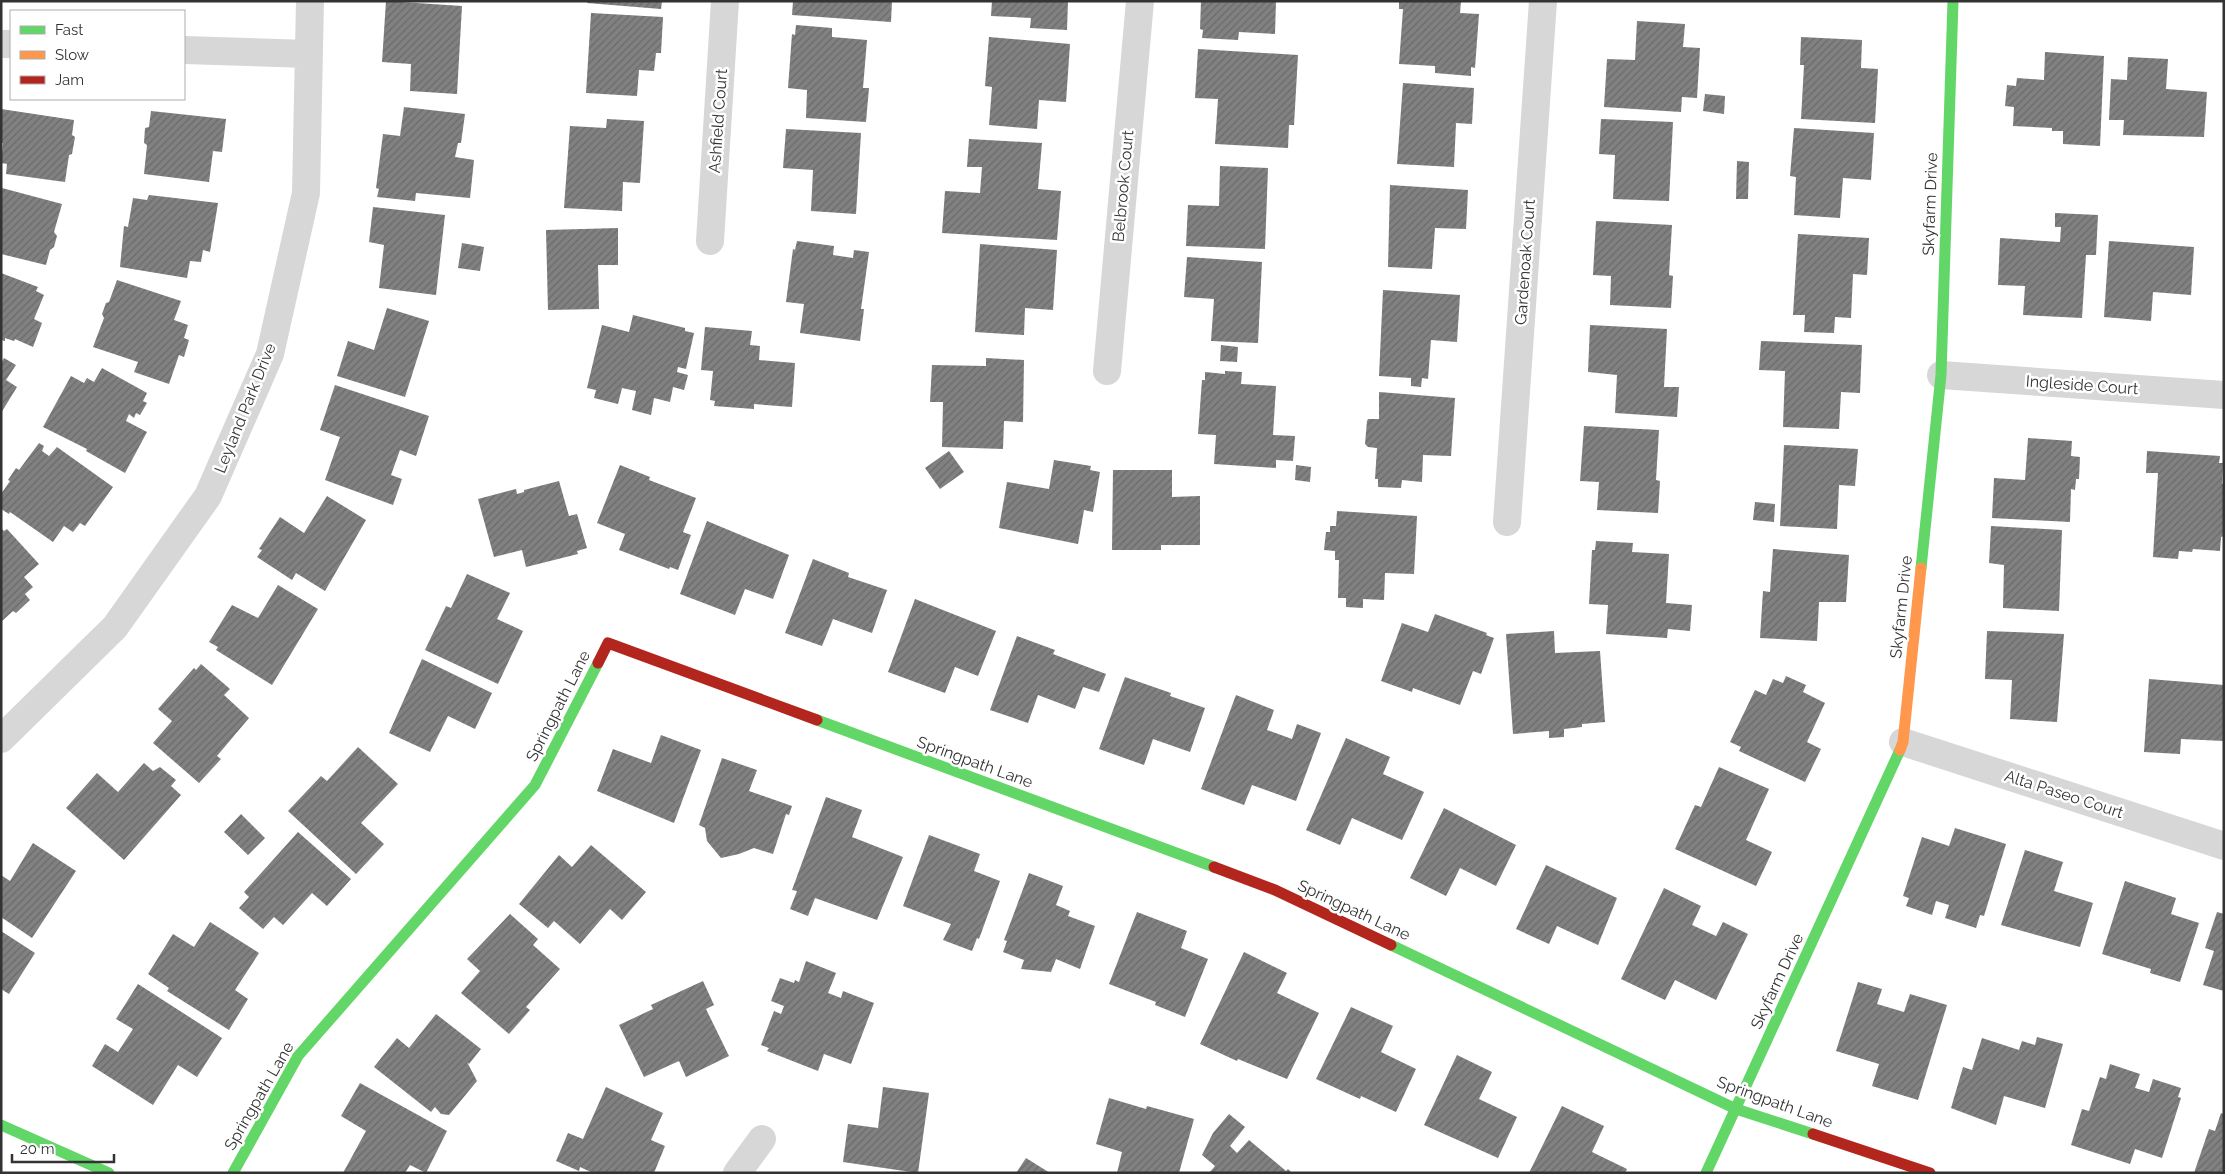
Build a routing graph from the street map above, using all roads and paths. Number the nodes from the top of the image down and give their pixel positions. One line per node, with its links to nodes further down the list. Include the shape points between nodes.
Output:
1 (310, 1): 7 (street, Leyland Park Drive)
2 (725, 1): 8 (street, Ashfield Court)
3 (1140, 1): 9 (street, Belbrook Court)
4 (1543, 1): 12 (street, Gardenoak Court)
5 (1953, 1): 10 (street, Skyfarm Drive)
6 (185, 50): 7 (street)
7 (308, 54): 13 (street, Leyland Park Drive, via 306,193 270,354 208,496 115,627)
8 (710, 241)
9 (1107, 371)
10 (1941, 375): 11 (street, Ingleside Court); 14 (street, Skyfarm Drive)
11 (2224, 395)
12 (1507, 522)
13 (1, 739)
14 (1903, 742): 15 (street, Alta Paseo Court); 16 (street, Skyfarm Drive)
15 (2224, 846)
16 (1736, 1108): 20 (street, Springpath Lane, via 1276,890 608,643 535,785 298,1056); 22 (street, Skyfarm Drive); 23 (street, Springpath Lane)
17 (1, 1126): 19 (street)
18 (762, 1139): 21 (street)
19 (109, 1173)
20 (233, 1173)
21 (737, 1173)
22 (1706, 1173)
23 (1930, 1173)

